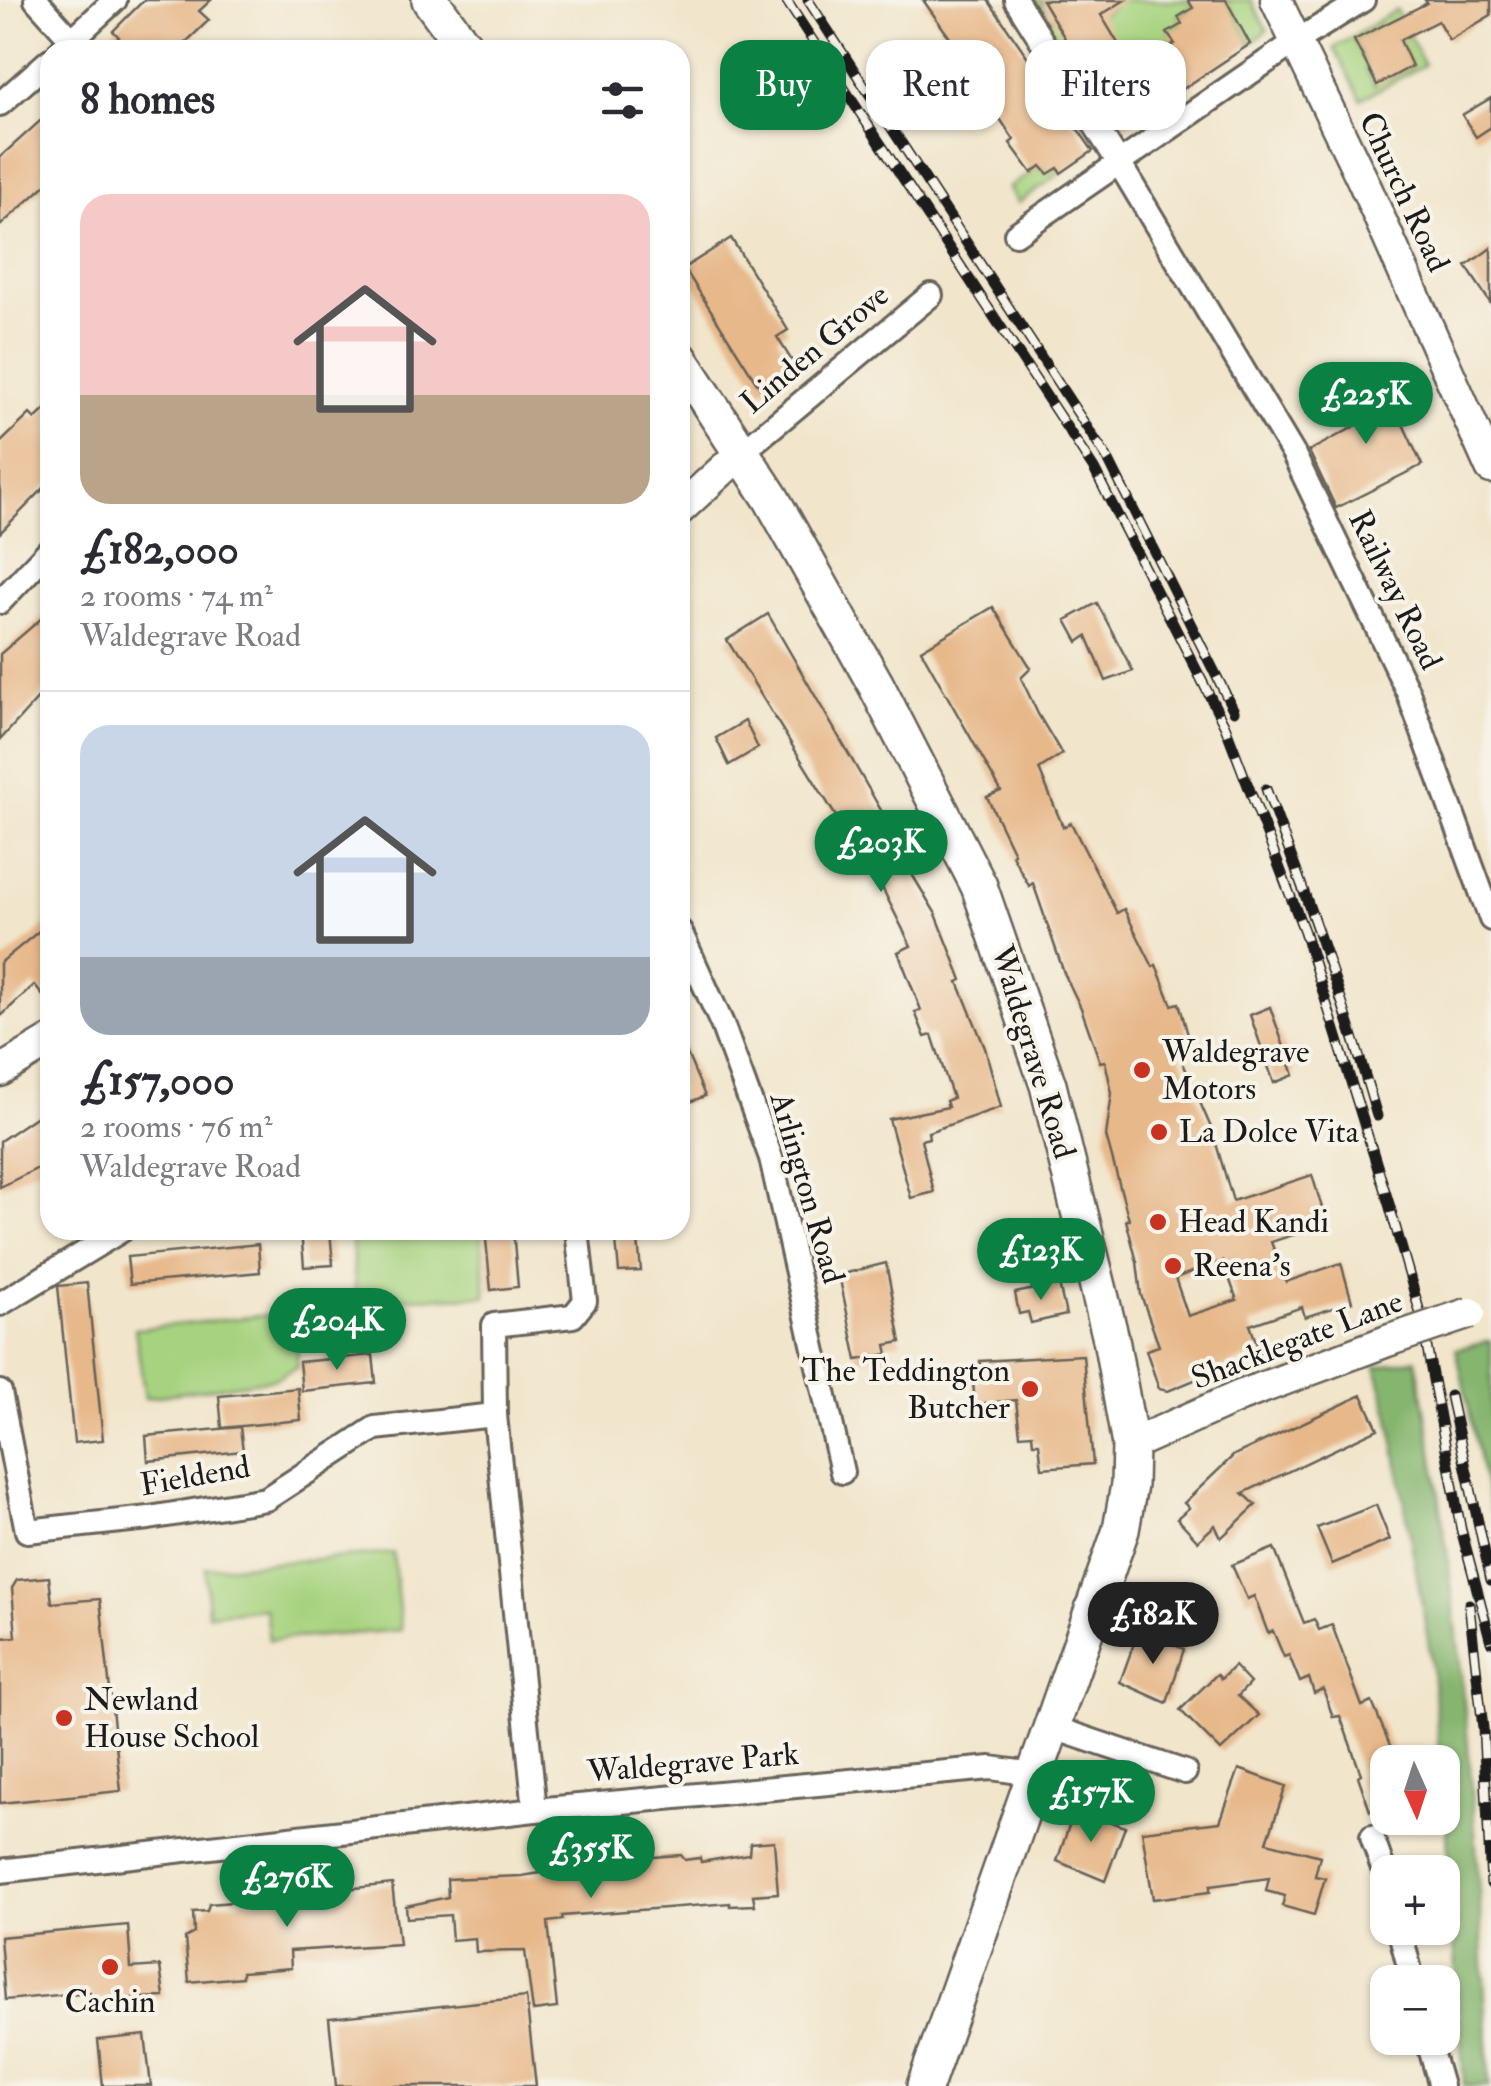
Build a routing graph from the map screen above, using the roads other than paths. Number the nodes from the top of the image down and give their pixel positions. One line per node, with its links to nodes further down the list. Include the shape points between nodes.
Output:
1 (36, 0): 7 (street)
2 (115, 0): 8 (street)
3 (430, 0): 9 (main road)
4 (1016, 0): 13 (street, Railway Road)
5 (1276, 0): 10 (main road, Church Road)
6 (1363, 0): 10 (street)
7 (64, 40)
8 (72, 40)
9 (460, 40)
10 (1295, 42): 13 (street); 18 (main road, Church Road)
11 (40, 69): 12 (street)
12 (0, 104)
13 (1118, 163): 14 (street); 22 (street, Railway Road, via 1294,455 1408,692)
14 (1016, 234)
15 (931, 295): 17 (street, Linden Grove)
16 (690, 374): 17 (main road, Waldegrave Road)
17 (741, 453): 19 (main road); 32 (main road, Waldegrave Road, via 876,685 979,886 1048,1085)
18 (1491, 468)
19 (690, 500)
20 (40, 560): 21 (street)
21 (0, 602)
22 (1491, 919)
23 (690, 953): 33 (street, Arlington Road, via 771,1158)
24 (40, 1047): 25 (main road)
25 (0, 1071)
26 (108, 1240): 28 (street)
27 (578, 1240): 31 (street, via 585,1300 573,1316 494,1325)
28 (0, 1304)
29 (1480, 1308): 32 (main road, Shacklegate Lane, bridge, via 1240,1396)
30 (0, 1392): 31 (street, Fieldend, via 27,1532 266,1498 375,1428)
31 (496, 1415): 37 (street)
32 (1130, 1445): 34 (main road, Waldegrave Road, via 1121,1530)
33 (842, 1472)
34 (1051, 1727): 35 (street); 36 (main road, Waldegrave Road)
35 (1185, 1772)
36 (1034, 1774): 37 (street, Waldegrave Park, via 991,1768); 42 (main road, Waldegrave Road)
37 (536, 1810): 40 (street, Waldegrave Park)
38 (1372, 1837): 39 (street)
39 (1378, 1855)
40 (0, 1872)
41 (1432, 2055): 43 (street)
42 (925, 2086)
43 (1441, 2086)

